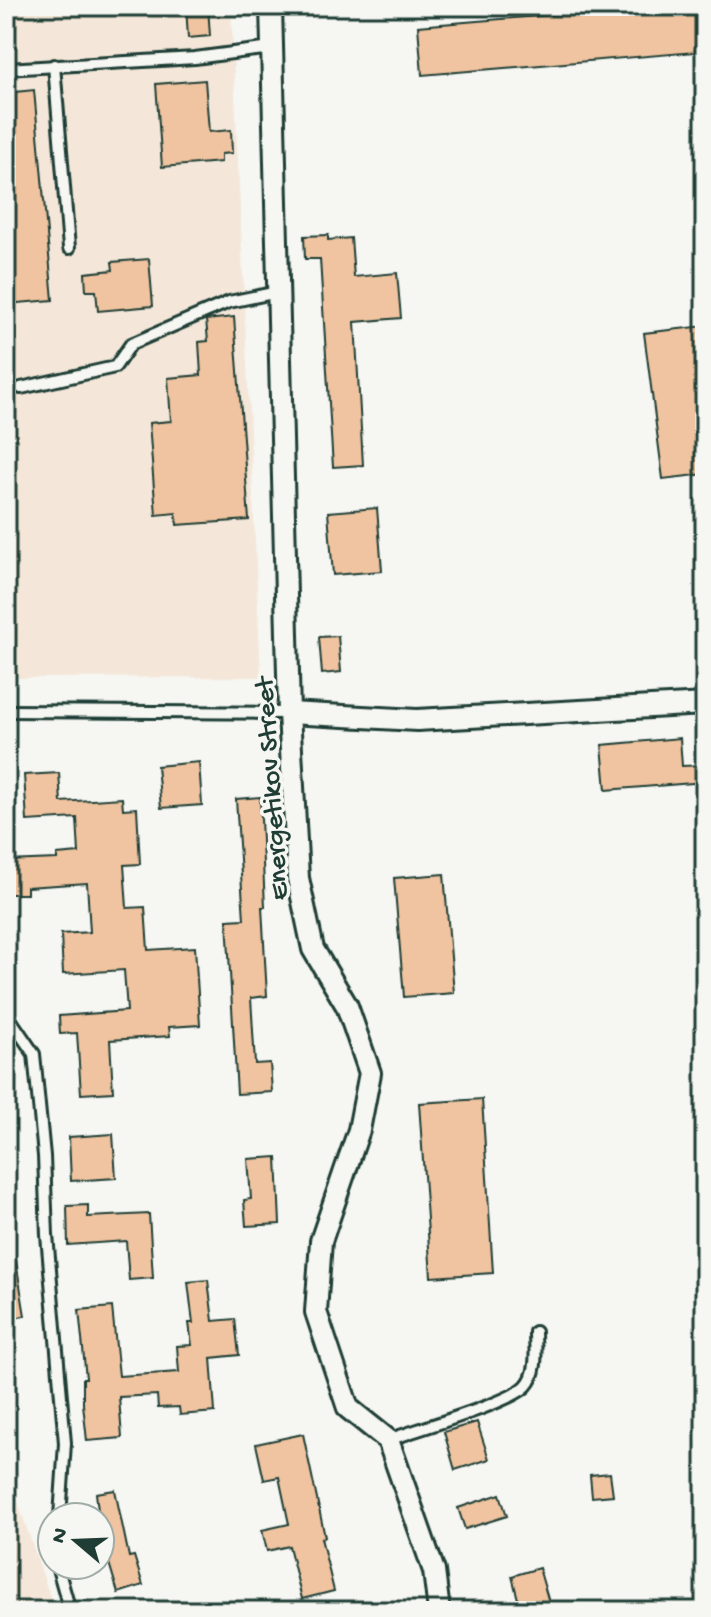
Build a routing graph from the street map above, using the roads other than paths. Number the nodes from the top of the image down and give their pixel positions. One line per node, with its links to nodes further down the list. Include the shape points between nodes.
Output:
1 (271, 6): 2 (street, Energetikov Street)
2 (271, 48): 3 (lane, via 195,58); 6 (street, Energetikov Street)
3 (54, 65): 4 (lane); 5 (lane)
4 (6, 69)
5 (69, 248)
6 (278, 292): 7 (lane, via 229,302 131,344 115,367); 10 (street, Energetikov Street)
7 (21, 388)
8 (705, 704): 10 (street, via 417,720)
9 (6, 711): 10 (lane)
10 (289, 713): 13 (street, Energetikov Street, via 298,878 313,949 347,1006 370,1073 359,1130 321,1241 316,1312 348,1408)
11 (6, 1013): 14 (lane, via 34,1054 65,1443)
12 (535, 1332): 13 (lane, via 535,1366 527,1385 509,1397)
13 (388, 1440): 17 (street, via 434,1571)
14 (61, 1501)
15 (62, 1581): 16 (lane)
16 (70, 1611)
17 (439, 1611)

